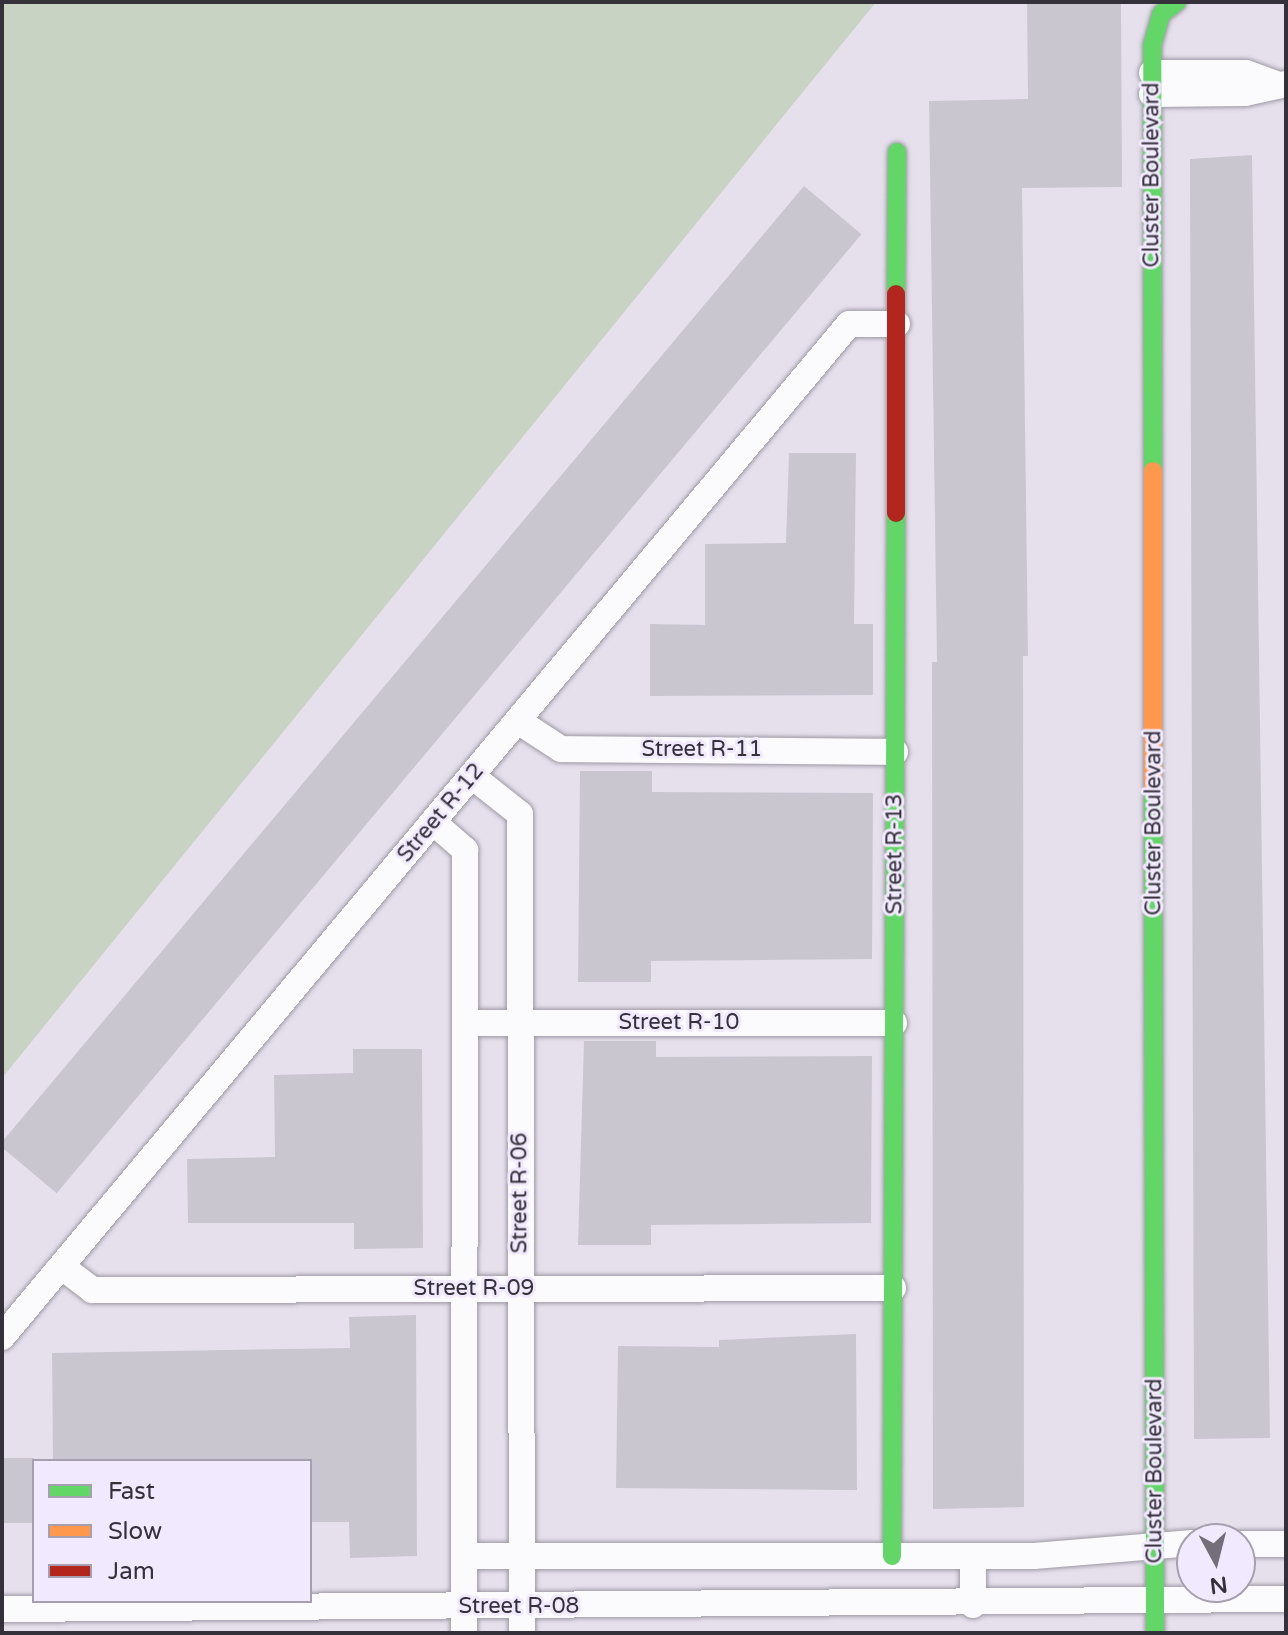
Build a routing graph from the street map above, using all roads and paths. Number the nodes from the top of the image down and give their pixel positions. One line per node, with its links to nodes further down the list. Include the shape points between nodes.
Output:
1 (1177, 2): 2 (street, Cluster Boulevard, via 1161,14)
2 (1152, 83): 3 (street, via 1246,73); 18 (street, Cluster Boulevard)
3 (1281, 84)
4 (897, 152): 5 (street, Street R-13)
5 (897, 324): 6 (street, Street R-12, via 849,324); 7 (street, Street R-13)
6 (518, 721): 7 (street, Street R-11, via 561,749); 8 (street, Street R-12)
7 (895, 752): 12 (street, Street R-13)
8 (472, 776): 9 (street, Street R-12); 11 (street, Street R-06, via 520,814)
9 (433, 822): 10 (street, via 465,850); 13 (street, Street R-12)
10 (465, 1023): 11 (street, Street R-10); 16 (street)
11 (520, 1023): 12 (street, Street R-10); 14 (street, Street R-06)
12 (894, 1023): 15 (street, Street R-13)
13 (62, 1267): 16 (street, Street R-09, via 92,1290); 17 (street, Street R-12)
14 (521, 1288): 15 (street, Street R-09); 16 (street, Street R-09); 23 (street, Street R-06)
15 (893, 1288): 24 (street, Street R-13)
16 (465, 1289): 22 (street)
17 (2, 1337)
18 (1155, 1542): 19 (street); 25 (street, via 1034,1556); 26 (street, Cluster Boulevard)
19 (1176, 1543)
20 (1256, 1544): 21 (street)
21 (1286, 1544)
22 (464, 1556): 23 (street); 30 (street)
23 (521, 1556): 24 (street); 31 (street, Street R-06)
24 (892, 1556): 25 (street)
25 (973, 1556): 28 (street)
26 (1155, 1599): 27 (street, Street R-08); 28 (street, Street R-08); 32 (street, Cluster Boulevard)
27 (1286, 1599)
28 (973, 1605): 31 (street, Street R-08)
29 (2, 1609): 30 (street, Street R-08)
30 (464, 1620): 31 (street, Street R-08)
31 (522, 1620)
32 (1155, 1633)

